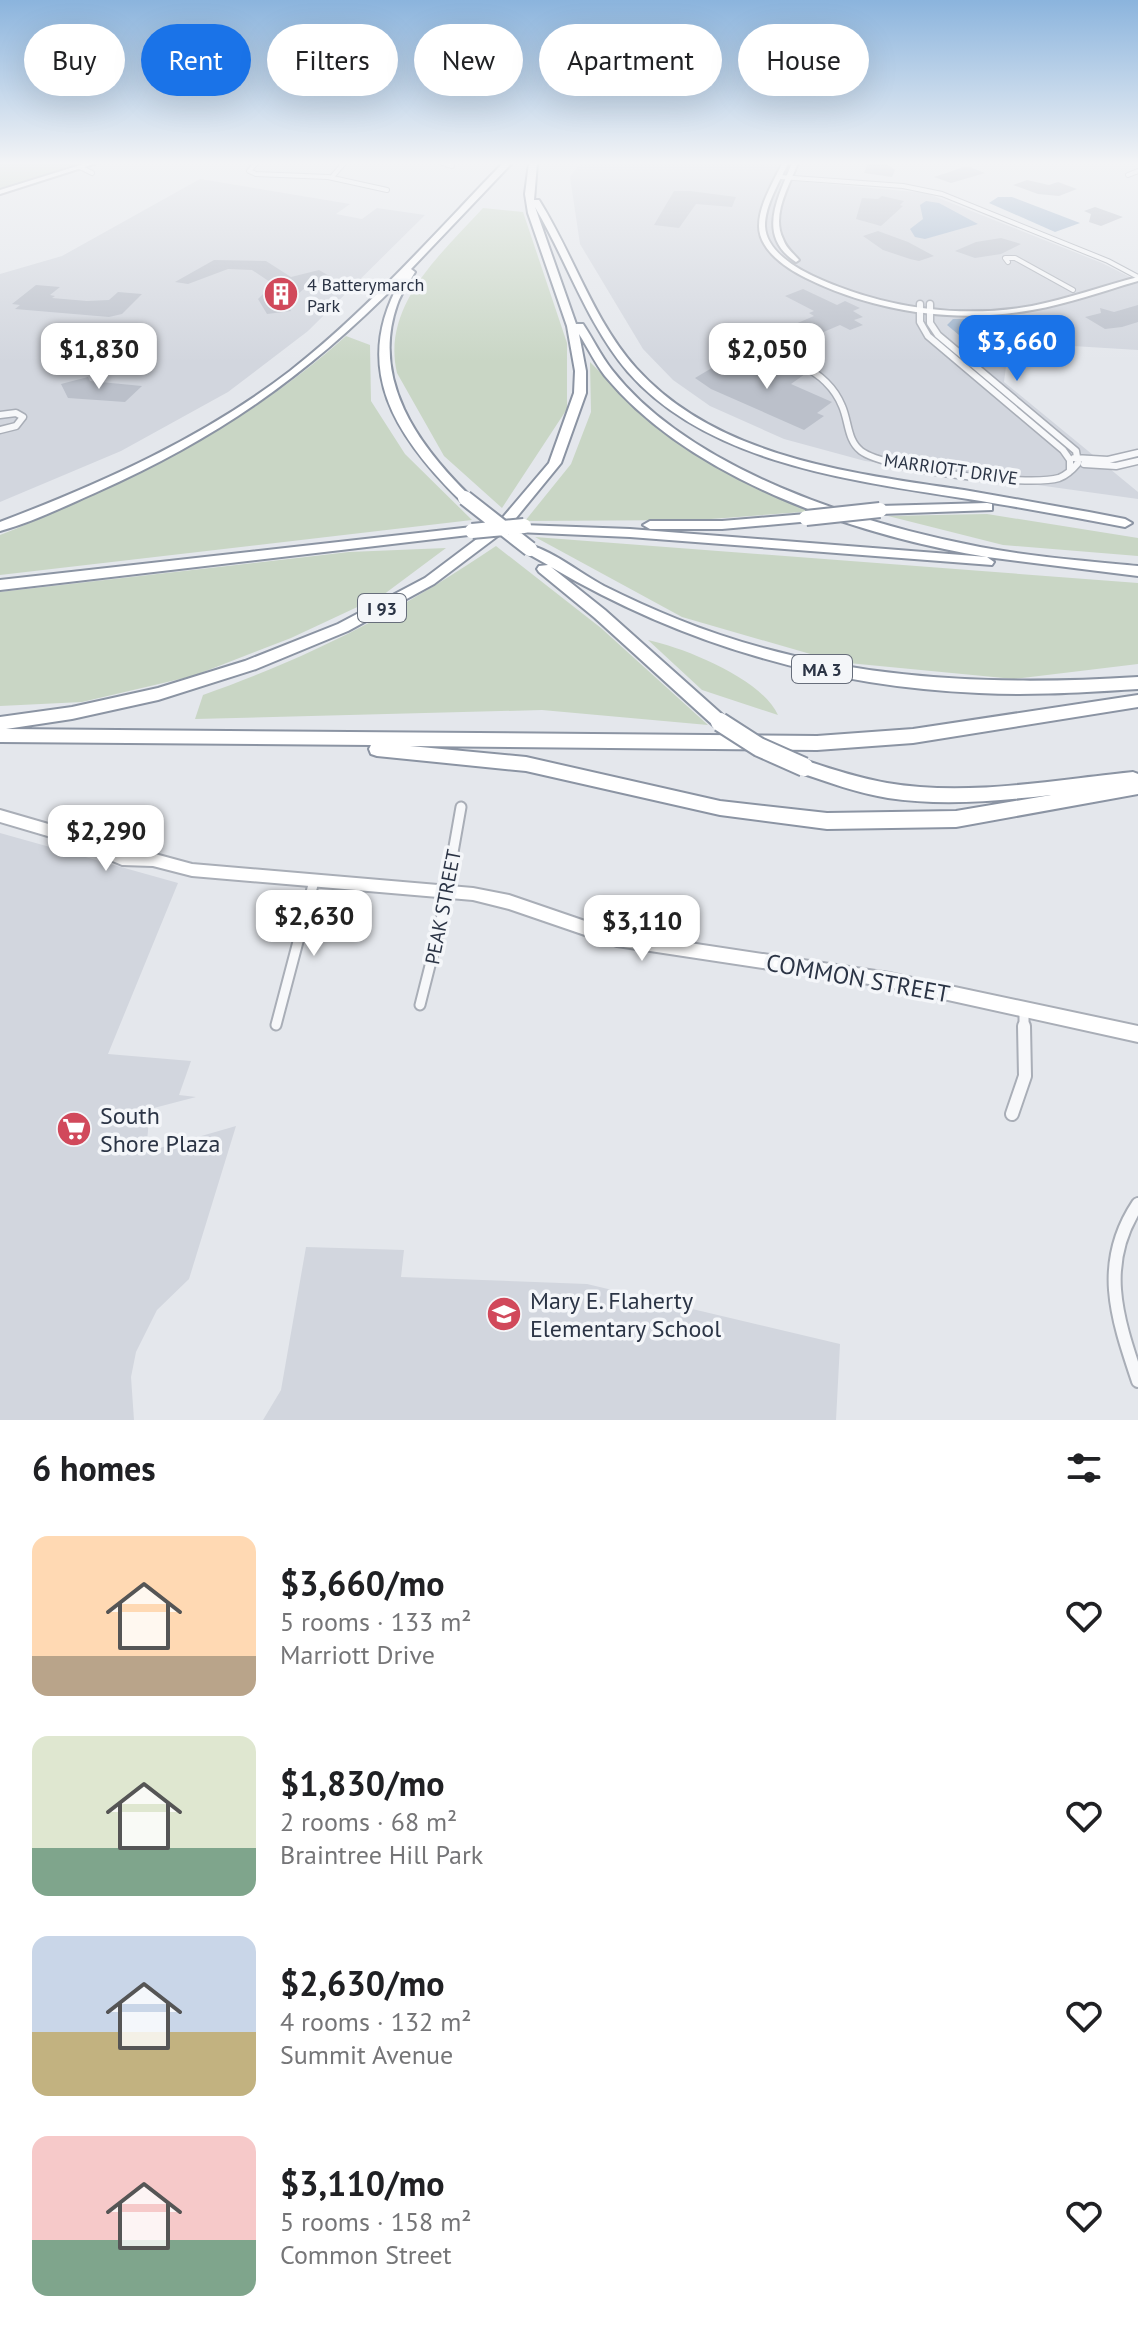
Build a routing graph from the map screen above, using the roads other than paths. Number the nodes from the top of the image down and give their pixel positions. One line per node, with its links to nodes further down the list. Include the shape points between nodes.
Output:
1 (442, 229): 20 (highway, via 324,347 263,396 141,466)
2 (443, 229): 22 (highway, bridge, via 395,296 385,325 382,355 388,388 429,460)
3 (537, 229): 10 (highway, I 93)
4 (549, 229): 19 (highway, via 626,362 661,396 708,426 833,472)
5 (763, 229): 11 (street, via 778,256 802,273 844,292)
6 (775, 229): 11 (street, via 787,253 807,268 841,284)
7 (1025, 229): 8 (street)
8 (1136, 276): 9 (street); 12 (street, via 1025,309 977,313)
9 (1069, 291): 9 (street, via 1017,260 1004,258 1009,262); 12 (street, via 1002,305)
10 (561, 297): 23 (highway, via 597,358 629,396 687,441 742,471 821,506 912,535 999,555); 28 (highway, I 93, via 581,361 573,425 538,484 469,552 363,618 244,668 106,707)
11 (920, 306): 12 (street); 17 (street, via 922,326 933,341)
12 (930, 307): 17 (street, via 932,327 940,337 1072,447)
13 (741, 350): 17 (street, MARRIOTT DRIVE, via 780,357 815,373 841,403 851,442 871,457 1022,480 1052,480 1070,472)
14 (0, 415): 15 (street, via 16,413 23,419)
15 (0, 430)
16 (1138, 453): 17 (street)
17 (1074, 460): 18 (street, via 1116,466)
18 (1138, 461)
19 (1132, 524): 21 (highway, bridge, via 1002,508 880,510 722,525)
20 (0, 527)
21 (523, 528): 23 (highway); 25 (highway, bridge)
22 (527, 551): 26 (highway, MA 3, via 656,619 804,665 958,687 1053,689); 31 (highway, bridge, via 720,722 804,767 860,786 938,797)
23 (1085, 565): 24 (highway)
24 (1138, 571)
25 (0, 585)
26 (1138, 683)
27 (1138, 701): 30 (highway, via 846,742)
28 (0, 723)
29 (0, 735): 30 (highway)
30 (300, 738): 32 (highway, via 526,764 709,806 827,821 956,819)
31 (1138, 778)
32 (1138, 787)
33 (461, 807): 36 (street, PEAK STREET)
34 (0, 816): 35 (street, COMMON STREET, via 69,836 122,859 153,860 218,875)
35 (314, 881): 36 (street, COMMON STREET); 39 (street)
36 (447, 890): 37 (street, PEAK STREET); 38 (street, COMMON STREET, via 509,902 617,939 889,980)
37 (420, 1005)
38 (1024, 1008): 40 (street, COMMON STREET); 41 (street, via 1025,1076)
39 (276, 1025)
40 (1138, 1034)
41 (1012, 1114)
42 (1138, 1204): 43 (street, via 1117,1240 1113,1272 1116,1308)
43 (1138, 1381)

